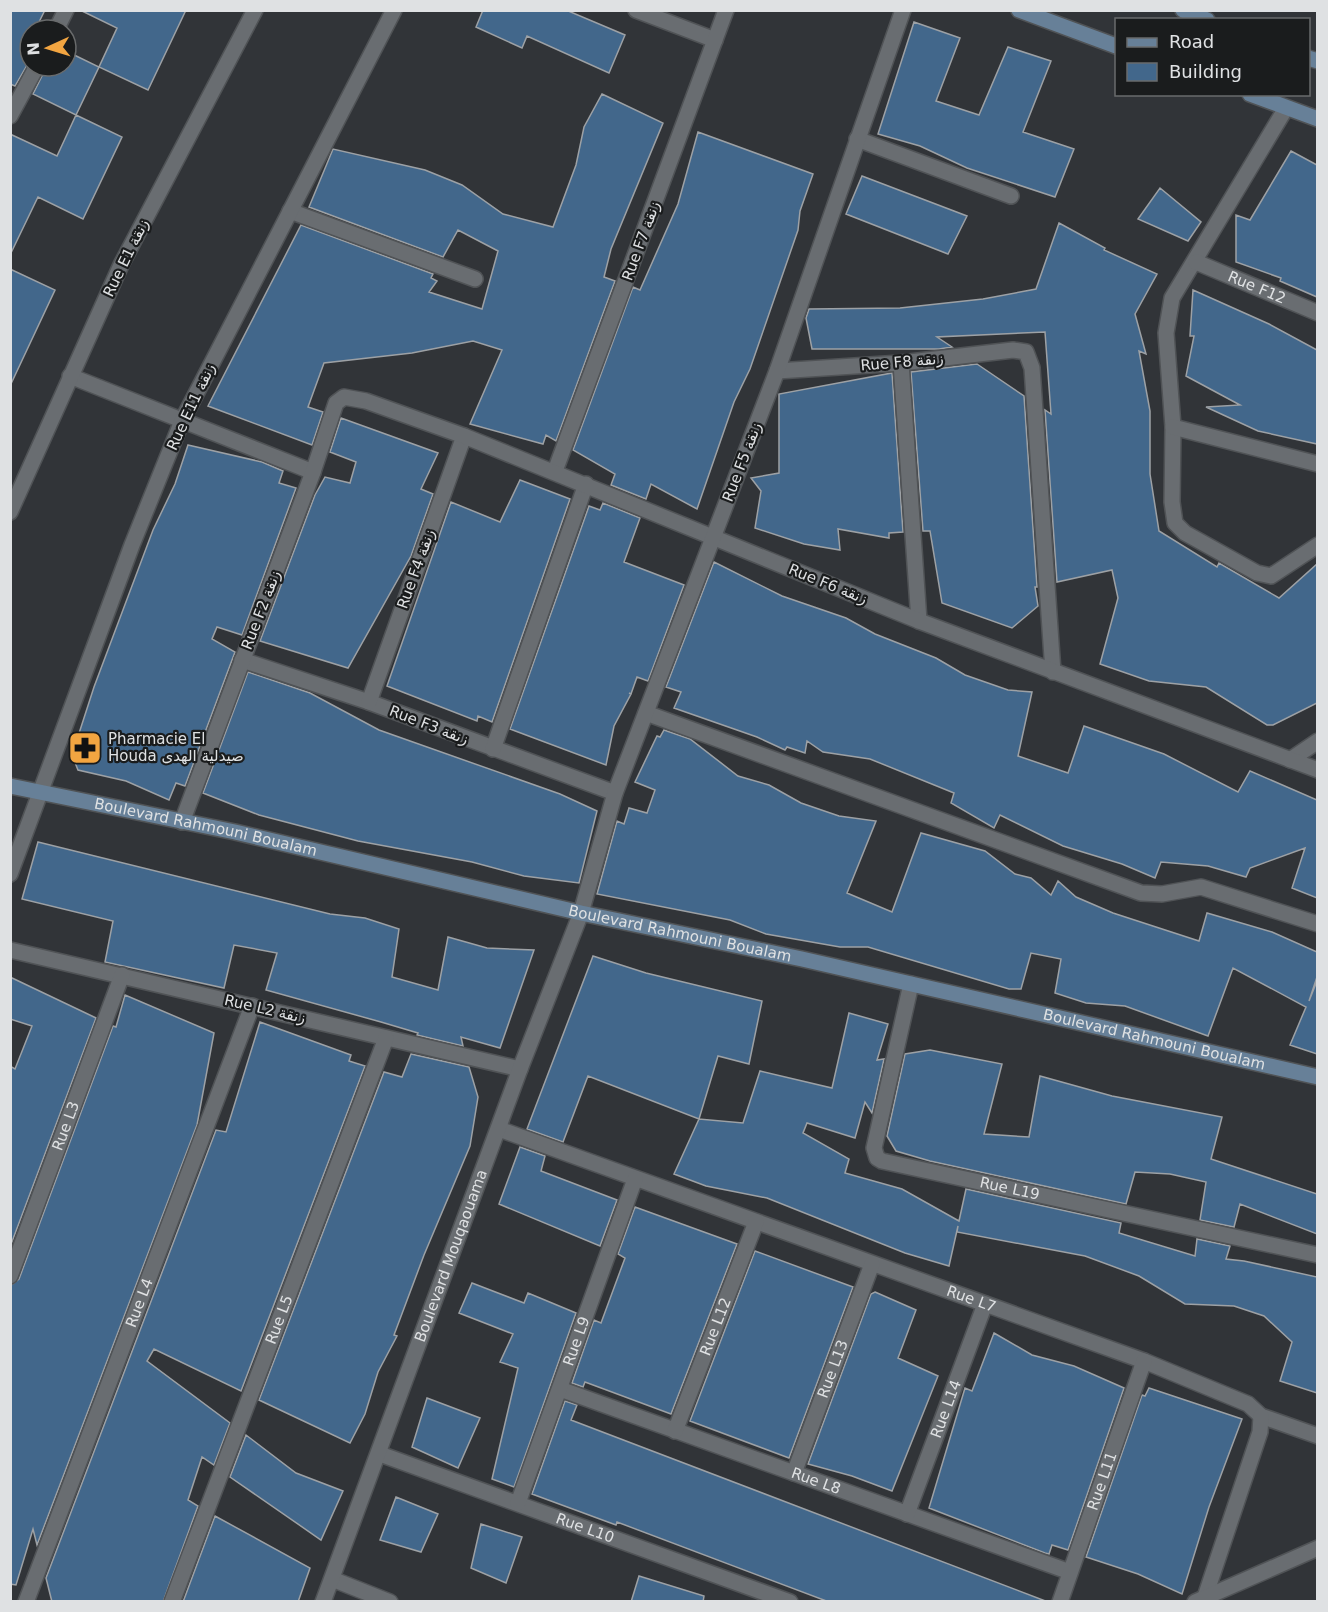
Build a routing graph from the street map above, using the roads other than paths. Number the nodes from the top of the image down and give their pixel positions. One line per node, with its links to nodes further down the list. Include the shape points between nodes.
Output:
1 (255, 10): 24 (street, Rue E1 زنقة, via 120,265)
2 (394, 10): 18 (street, Rue E11 زنقة)
3 (636, 10): 9 (street)
4 (726, 10): 9 (street, Rue F7 زنقة)
5 (903, 10): 16 (street, Rue F5 زنقة)
6 (1019, 10): 10 (street)
7 (1183, 10): 8 (street)
8 (1203, 18)
9 (716, 40): 30 (street, Rue F7 زنقة)
10 (1115, 46)
11 (31, 78): 14 (street)
12 (1255, 96): 13 (street)
13 (1286, 108): 15 (street); 19 (street)
14 (10, 116)
15 (1317, 119)
16 (857, 138): 17 (street); 23 (street, Rue F5 زنقة)
17 (1011, 196)
18 (290, 211): 20 (street); 26 (street, Rue E11 زنقة)
19 (1196, 262): 21 (street, Rue F12); 27 (street, via 1172,298 1166,333)
20 (475, 279)
21 (1317, 313)
22 (901, 363): 23 (street, Rue F8 زنقة); 36 (street); 38 (street, Rue F8 زنقة, via 1013,350 1026,352 1032,368)
23 (777, 371): 34 (street, Rue F5 زنقة)
24 (70, 376): 26 (street); 33 (street, Rue E1 زنقة)
25 (340, 397): 28 (street, Rue F6 زنقة, via 366,401); 31 (street, Rue F2 زنقة)
26 (182, 421): 31 (street); 46 (street, Rue E11 زنقة)
27 (1173, 427): 29 (street); 35 (street, via 1172,502 1175,523 1185,533 1257,573 1270,576)
28 (464, 436): 30 (street, Rue F6 زنقة); 39 (street, Rue F4 زنقة)
29 (1317, 464)
30 (555, 471): 32 (street, Rue F6 زنقة)
31 (313, 472): 37 (street, Rue F2 زنقة)
32 (586, 484): 34 (street, Rue F6 زنقة); 42 (street)
33 (10, 512)
34 (713, 537): 36 (street, Rue F6 زنقة); 40 (street, Rue F5 زنقة)
35 (1317, 545)
36 (919, 621): 38 (street, Rue F6 زنقة)
37 (242, 660): 39 (street, Rue F3 زنقة); 48 (street, Rue F2 زنقة)
38 (1053, 672): 43 (street, Rue F6 زنقة)
39 (369, 702): 42 (street, Rue F3 زنقة)
40 (645, 713): 47 (street, Rue F5 زنقة); 51 (street, via 1141,893 1162,894 1201,887)
41 (1317, 741): 43 (street)
42 (493, 749): 47 (street, Rue F3 زنقة)
43 (1290, 760): 44 (street, Rue F6 زنقة)
44 (1317, 770)
45 (10, 786): 46 (street)
46 (40, 793): 48 (street, Boulevard Rahmouni Boualam); 49 (street, Rue E11 زنقة)
47 (615, 793): 50 (street, Rue F5 زنقة)
48 (182, 822): 50 (street, Boulevard Rahmouni Boualam)
49 (10, 874)
50 (581, 913): 54 (street, Boulevard Rahmouni Boualam); 57 (street, Boulevard Mouqaouama)
51 (1317, 924)
52 (10, 950): 53 (street, Rue L2 زنقة)
53 (122, 975): 55 (street, Rue L2 زنقة); 64 (street, Rue L3)
54 (911, 984): 58 (street, Boulevard Rahmouni Boualam); 62 (street, Rue L19, via 874,1148 877,1158)
55 (252, 1006): 56 (street, Rue L2 زنقة); 79 (street, Rue L4)
56 (386, 1038): 57 (street, Rue L2 زنقة); 80 (street, Rue L5)
57 (520, 1069): 59 (street, Boulevard Mouqaouama)
58 (1317, 1077)
59 (499, 1129): 60 (street, Rue L7); 71 (street, Boulevard Mouqaouama)
60 (635, 1179): 61 (street, Rue L7); 67 (street, Rue L9)
61 (756, 1222): 63 (street, Rue L7); 69 (street, Rue L12)
62 (1317, 1255)
63 (872, 1264): 65 (street, Rue L7); 72 (street, Rue L13)
64 (10, 1276)
65 (985, 1304): 66 (street, Rue L7); 74 (street, Rue L14)
66 (1144, 1361): 68 (street, Rue L7, via 1248,1404); 76 (street, Rue L11)
67 (560, 1389): 69 (street, Rue L8); 73 (street, Rue L9)
68 (1261, 1416): 70 (street, Rue L7); 78 (street, via 1260,1432)
69 (675, 1431): 72 (street, Rue L8)
70 (1317, 1436)
71 (380, 1454): 73 (street, Rue L10); 77 (street, Boulevard Mouqaouama)
72 (794, 1473): 74 (street, Rue L8)
73 (518, 1503): 83 (street, Rue L10)
74 (907, 1514): 76 (street, Rue L8)
75 (1317, 1548): 78 (street)
76 (1070, 1572): 84 (street, Rue L11)
77 (332, 1580): 81 (street, Boulevard Mouqaouama); 82 (street)
78 (1200, 1599)
79 (26, 1602)
80 (172, 1602)
81 (323, 1602)
82 (390, 1602)
83 (790, 1602)
84 (1060, 1602)

